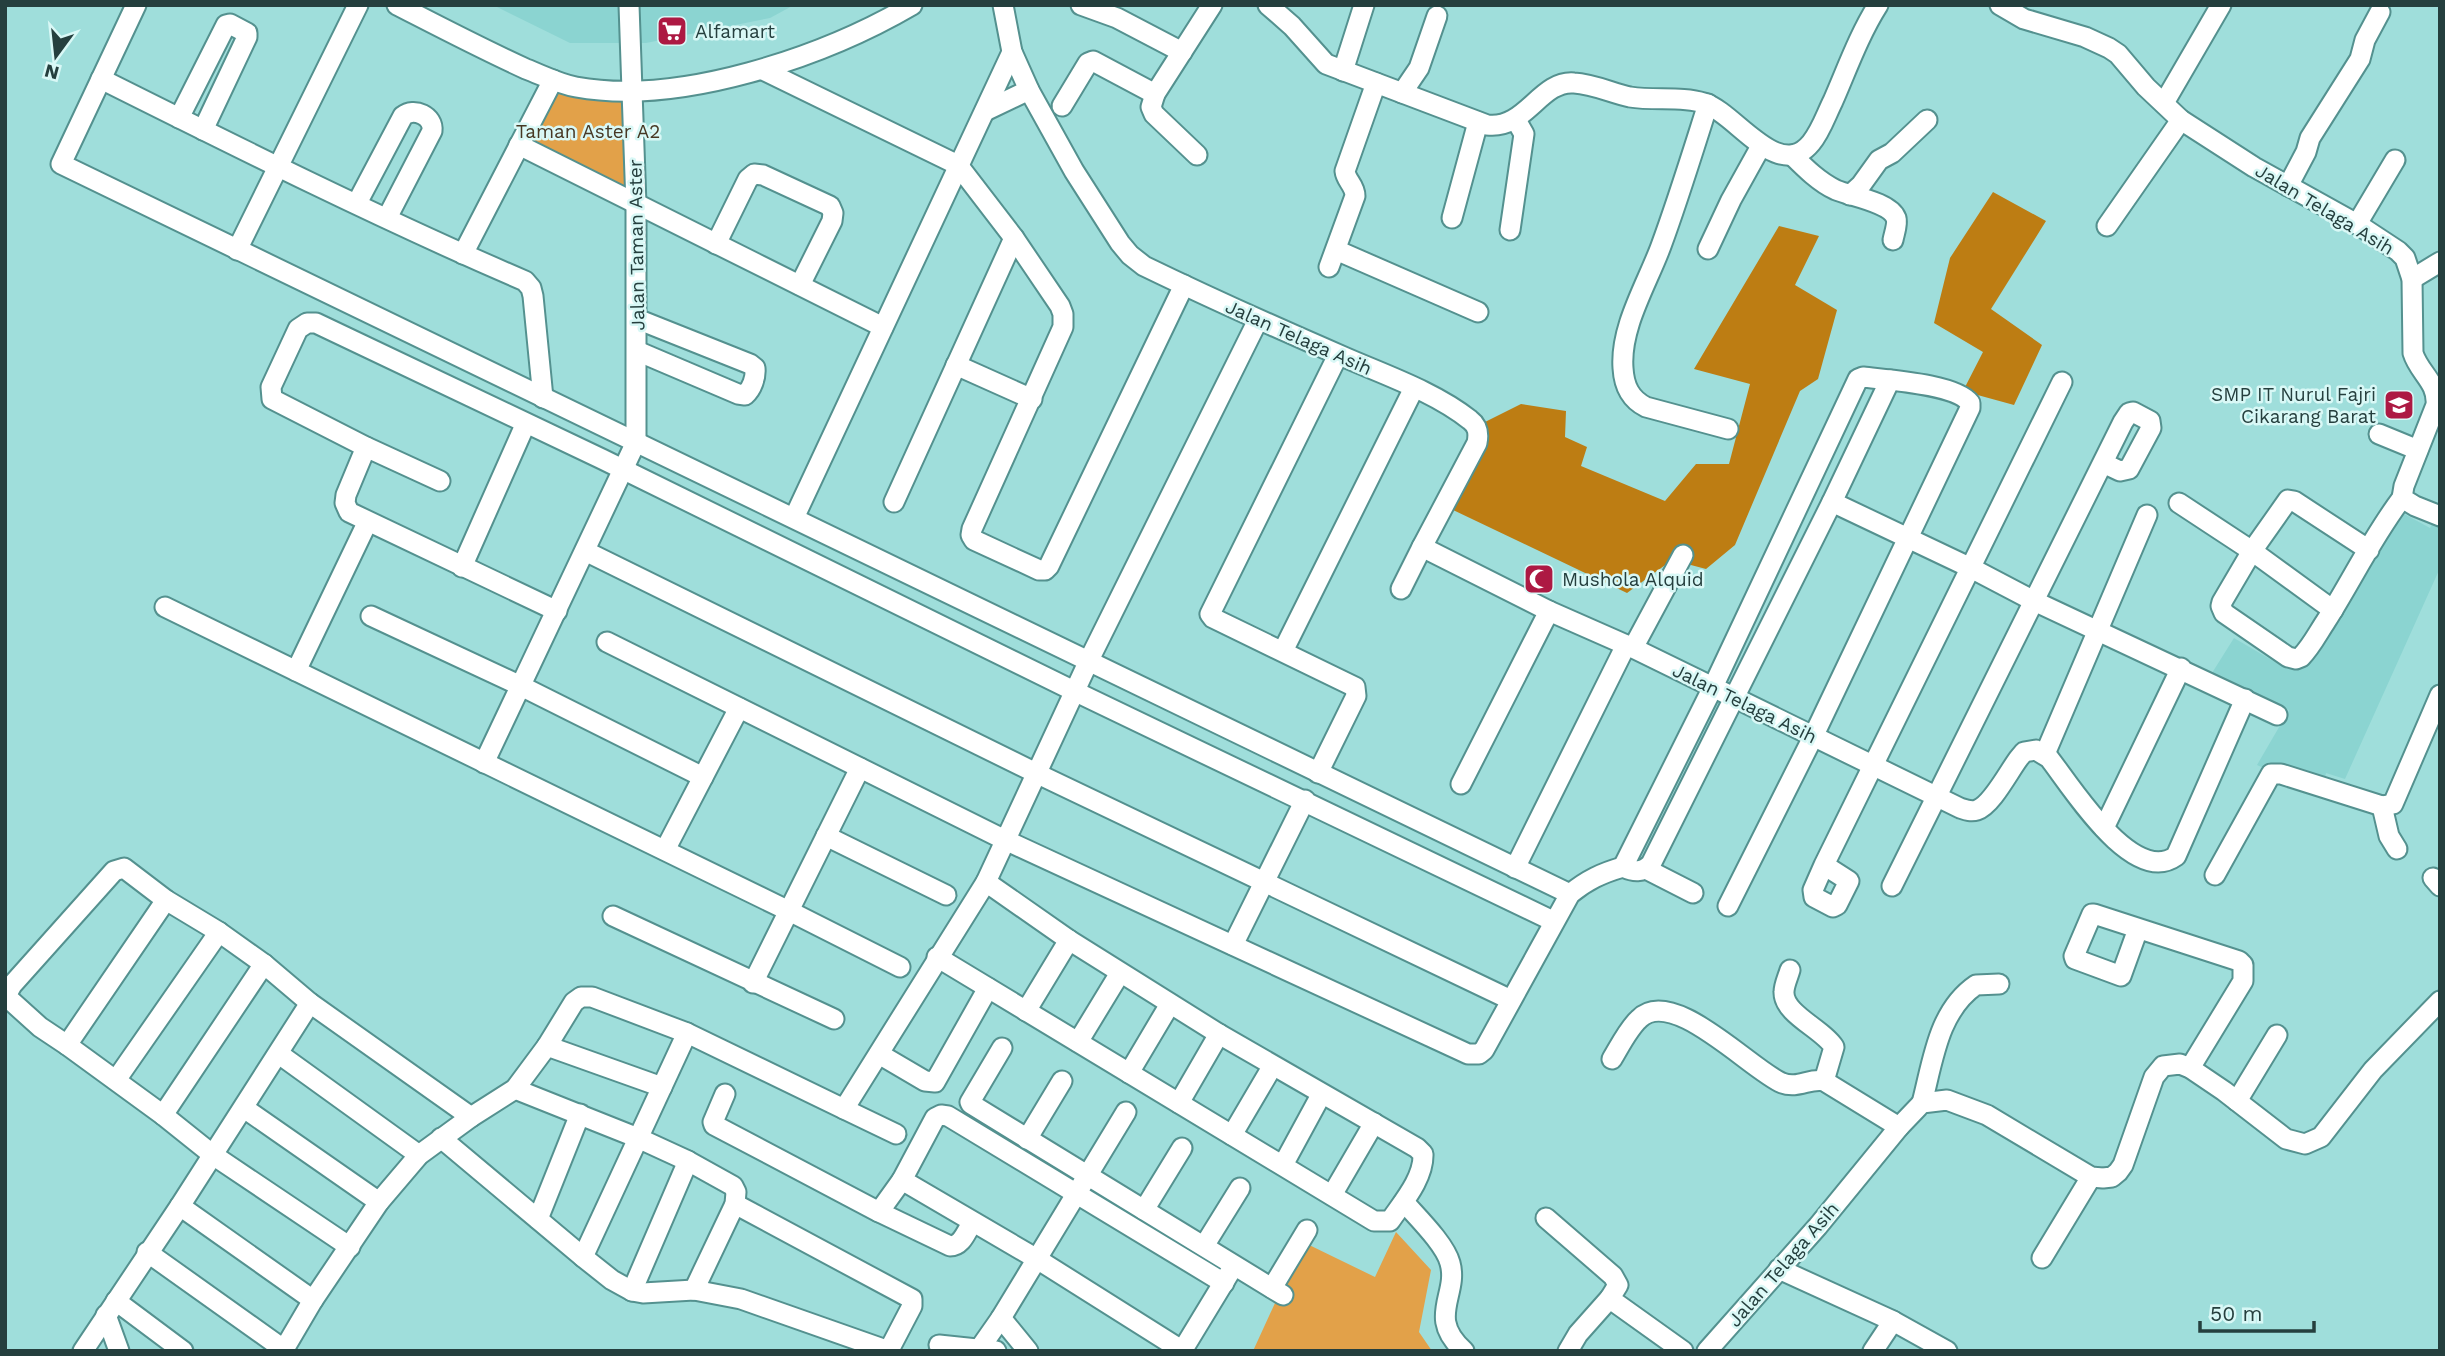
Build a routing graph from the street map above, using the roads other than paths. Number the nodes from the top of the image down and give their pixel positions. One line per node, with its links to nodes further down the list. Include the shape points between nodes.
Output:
1 (136, 5): 20 (street)
2 (358, 5): 43 (street)
3 (397, 5): 21 (street)
4 (629, 5): 24 (street, Jalan Taman Aster)
5 (912, 5): 18 (street, via 864,31)
6 (1003, 5): 16 (street, Jalan Telaga Asih)
7 (1081, 5): 17 (street)
8 (1212, 5): 17 (street)
9 (1268, 5): 19 (street, via 1321,59)
10 (1364, 5): 19 (street)
11 (1878, 5): 40 (street, via 1820,130 1804,151)
12 (2000, 5): 27 (street, Jalan Telaga Asih, via 2024,19 2109,48)
13 (2221, 5): 27 (street)
14 (2380, 12): 44 (street, via 2360,59 2310,138)
15 (1437, 16): 25 (street, via 1424,56)
16 (1012, 52): 23 (street, Jalan Telaga Asih); 30 (street)
17 (1182, 52): 26 (street)
18 (763, 70): 24 (street); 42 (street)
19 (1343, 71): 22 (street)
20 (101, 79): 31 (street); 57 (street, via 61,164)
21 (553, 80): 24 (street); 37 (street)
22 (1376, 83): 25 (street); 63 (street, via 1345,171 1355,196 1333,259)
23 (1030, 90): 30 (street); 62 (street, Jalan Telaga Asih, via 1073,171 1120,243 1144,266)
24 (633, 93): 47 (street, Jalan Taman Aster)
25 (1402, 93): 35 (street)
26 (1156, 94): 29 (street, via 1093,61); 39 (street, via 1151,107 1154,114)
27 (2164, 103): 34 (street, Jalan Telaga Asih)
28 (1708, 104): 32 (street, via 1631,97 1568,82 1553,88); 38 (street); 76 (street, via 1630,322 1623,370 1634,401)
29 (1062, 106)
30 (985, 111): 42 (street)
31 (179, 118): 36 (street); 36 (street, via 230,24 247,37)
32 (1516, 120): 35 (street, via 1494,126); 52 (street, via 1524,134)
33 (1927, 120): 45 (street, via 1880,160)
34 (2181, 120): 44 (street, Jalan Telaga Asih); 51 (street)
35 (1478, 122): 49 (street)
36 (202, 130): 43 (street)
37 (519, 145): 47 (street); 58 (street)
38 (1761, 146): 40 (street); 56 (street)
39 (1197, 155)
40 (1792, 155): 45 (street, via 1822,182)
41 (2395, 160): 50 (street)
42 (958, 165): 53 (street); 66 (street)
43 (279, 166): 46 (street); 57 (street)
44 (2288, 186): 50 (street, Jalan Telaga Asih)
45 (1850, 195): 54 (street, via 1894,215)
46 (357, 203): 48 (street); 48 (street, via 403,116 415,111 429,119 432,131)
47 (636, 205): 55 (street); 64 (street, Jalan Taman Aster)
48 (387, 218): 58 (street)
49 (1452, 218)
50 (2357, 224): 60 (street, Jalan Telaga Asih, via 2405,258)
51 (2107, 226)
52 (1510, 230)
53 (1014, 237): 69 (street); 74 (street, via 1063,314 1063,327)
54 (1893, 240)
55 (716, 244): 61 (street); 61 (street, via 754,174 830,206 832,221)
56 (1708, 249)
57 (237, 250): 73 (street)
58 (463, 254): 73 (street, via 525,281 531,288)
59 (2439, 265): 60 (street)
60 (2412, 279): 80 (street, Jalan Telaga Asih, via 2413,353 2437,397)
61 (800, 285): 66 (street)
62 (1184, 285): 65 (street, Jalan Telaga Asih); 74 (street, via 1045,570 971,535)
63 (1478, 312)
64 (637, 319): 67 (street, Jalan Taman Aster); 67 (street, via 750,365 756,374 749,391 738,394)
65 (1258, 320): 68 (street, Jalan Telaga Asih); 111 (street)
66 (883, 327): 90 (street)
67 (637, 351): 78 (street, Jalan Taman Aster)
68 (1338, 355): 72 (street, Jalan Telaga Asih); 110 (street, via 1210,614)
69 (956, 365): 74 (street); 85 (street)
70 (1889, 380): 86 (street); 92 (street, via 1924,384 1965,397 1970,403); 115 (street, via 1863,377 1853,387)
71 (2063, 382): 99 (street)
72 (1415, 388): 93 (street, Jalan Telaga Asih, via 1471,421 1479,435); 110 (street)
73 (543, 398): 78 (street)
74 (1032, 399)
75 (525, 425): 79 (street, via 316,323 307,323 298,329 271,387 272,399); 82 (street); 98 (street)
76 (1728, 429)
77 (2379, 434): 80 (street)
78 (636, 442): 82 (street); 90 (street)
79 (366, 447): 83 (street); 91 (street, via 345,503 349,512)
80 (2418, 450): 84 (street, Jalan Telaga Asih)
81 (2103, 463): 101 (street)
82 (624, 470): 95 (street); 116 (street)
83 (440, 481)
84 (2402, 498): 89 (street); 94 (street, Jalan Telaga Asih)
85 (894, 502)
86 (1832, 502): 92 (street); 118 (street)
87 (2179, 503): 96 (street)
88 (2147, 515): 107 (street)
89 (2440, 516)
90 (793, 518): 111 (street)
91 (367, 523): 98 (street); 113 (street)
92 (1907, 537): 99 (street); 122 (street)
93 (1422, 547): 100 (street); 105 (street, Jalan Telaga Asih)
94 (2369, 550): 96 (street, via 2288,500); 103 (street, Jalan Telaga Asih)
95 (585, 551): 104 (street); 127 (street)
96 (2252, 551): 103 (street); 103 (street, Jalan Telaga Asih, via 2222,602 2224,613 2296,659 2304,655)
97 (1683, 555): 109 (street)
98 (462, 567): 104 (street)
99 (1971, 568): 101 (street); 125 (street)
100 (1401, 589)
101 (2034, 601): 107 (street); 131 (street)
102 (165, 607): 113 (street)
103 (2333, 610)
104 (557, 611): 114 (street)
105 (1549, 611): 109 (street, Jalan Telaga Asih); 130 (street)
106 (372, 615): 114 (street)
107 (2098, 631): 112 (street); 123 (street)
108 (607, 642): 120 (street)
109 (1629, 646): 115 (street, Jalan Telaga Asih); 141 (street)
110 (1283, 651): 128 (street, via 1356,690)
111 (1088, 663): 116 (street); 128 (street)
112 (2181, 668): 119 (street); 134 (street)
113 (296, 671): 124 (street)
114 (521, 686): 124 (street); 129 (street)
115 (1713, 687): 118 (street, Jalan Telaga Asih); 140 (street)
116 (1074, 691): 127 (street); 132 (street)
117 (2440, 695): 133 (street, via 2397,797 2393,804)
118 (1735, 698): 122 (street, Jalan Telaga Asih); 142 (street)
119 (2245, 699): 121 (street); 134 (street, via 2176,856 2163,863 2146,860 2123,847)
120 (739, 708): 126 (street); 129 (street)
121 (2277, 715)
122 (1813, 737): 125 (street, Jalan Telaga Asih); 151 (street)
123 (2045, 754): 131 (street, Jalan Telaga Asih, via 2024,752 1978,810); 134 (street)
124 (485, 763): 138 (street)
125 (1873, 766): 131 (street, Jalan Telaga Asih); 139 (street)
126 (860, 768): 135 (street); 136 (street)
127 (1036, 773): 136 (street); 145 (street)
128 (1318, 773): 141 (street)
129 (703, 777): 138 (street)
130 (1461, 784)
131 (1936, 797): 146 (street)
132 (1305, 800): 145 (street); 154 (street)
133 (2382, 806): 137 (street); 143 (street, via 2271,774)
134 (2104, 828)
135 (826, 836): 149 (street); 152 (street)
136 (1005, 840): 144 (street); 158 (street)
137 (2397, 849)
138 (665, 850): 152 (street)
139 (1824, 865)
140 (1623, 867): 142 (street); 148 (street, via 1592,877)
141 (1515, 868): 148 (street)
142 (1646, 869): 147 (street)
143 (2215, 876)
144 (986, 882): 157 (street); 159 (street)
145 (1264, 882): 158 (street); 167 (street)
146 (1892, 886)
147 (1693, 893)
148 (1570, 894): 154 (street)
149 (946, 895)
150 (166, 900): 156 (street); 177 (street); 177 (street, via 124,868 118,869 12,985 9,999)
151 (1728, 906)
152 (789, 911): 161 (street); 164 (street)
153 (613, 916): 164 (street)
154 (1553, 921): 167 (street)
155 (2138, 929): 184 (street, via 2243,965 2243,981)
156 (219, 932): 160 (street); 186 (street)
157 (1069, 940): 163 (street); 171 (street)
158 (1233, 945): 167 (street, via 1468,1054 1484,1050)
159 (937, 957): 166 (street); 181 (street)
160 (264, 964): 169 (street); 200 (street)
161 (900, 967)
162 (1790, 970): 188 (street, via 1784,991 1789,1006 1834,1047)
163 (1120, 973): 170 (street); 176 (street)
164 (753, 983): 172 (street)
165 (1999, 984): 195 (street, via 1976,985 1954,1006 1939,1038)
166 (988, 988): 171 (street); 181 (street, via 935,1082 928,1083)
167 (1511, 1000)
168 (2440, 1001): 193 (street, via 2373,1070 2314,1142 2286,1139)
169 (310, 1003): 180 (street); 201 (street)
170 (1170, 1004): 174 (street); 185 (street)
171 (1026, 1011): 176 (street)
172 (834, 1019)
173 (687, 1033): 178 (street, via 586,996 574,1002); 189 (street); 197 (street)
174 (1219, 1034): 183 (street); 194 (street)
175 (2277, 1035): 193 (street)
176 (1078, 1042): 185 (street)
177 (66, 1045): 186 (street)
178 (547, 1046): 189 (street); 190 (street)
179 (1002, 1048): 208 (street, via 970,1103)
180 (279, 1054): 196 (street); 211 (street)
181 (879, 1054): 197 (street)
182 (1612, 1059): 188 (street, via 1640,1017 1660,1010 1704,1029 1785,1084)
183 (1272, 1067): 192 (street); 205 (street)
184 (2190, 1068): 193 (street); 215 (street, via 2163,1066 2154,1077 2123,1165 2103,1178)
185 (1129, 1073): 194 (street)
186 (116, 1080): 200 (street)
187 (1062, 1081): 208 (street)
188 (1824, 1081): 203 (street)
189 (662, 1087): 207 (street)
190 (515, 1089): 199 (street); 201 (street)
191 (726, 1094): 225 (street, via 714,1125)
192 (1321, 1095): 202 (street); 213 (street)
193 (2237, 1101)
194 (1179, 1103): 205 (street)
195 (1922, 1103): 203 (street, Jalan Telaga Asih); 215 (street, via 1947,1100 1987,1115)
196 (244, 1108): 210 (street); 220 (street)
197 (844, 1109): 204 (street)
198 (1126, 1112): 214 (street)
199 (580, 1114): 207 (street); 227 (street)
200 (163, 1115): 210 (street)
201 (471, 1117): 206 (street)
202 (1374, 1123): 219 (street); 221 (street, via 1423,1154 1422,1168)
203 (1899, 1127): 237 (street, Jalan Telaga Asih)
204 (896, 1134)
205 (1232, 1135): 213 (street)
206 (441, 1138): 211 (street); 227 (street)
207 (638, 1138): 212 (street); 233 (street)
208 (1027, 1139): 214 (street)
209 (1182, 1148): 224 (street)
210 (213, 1154): 223 (street); 230 (street)
211 (419, 1155): 220 (street)
212 (688, 1161): 222 (street, via 733,1186); 240 (street)
213 (1283, 1166): 219 (street)
214 (1087, 1175): 218 (street); 224 (street)
215 (2091, 1177): 234 (street)
216 (902, 1180): 218 (street, via 935,1118 945,1115); 225 (street); 228 (street)
217 (1240, 1188): 231 (street)
218 (1077, 1193): 235 (street); 238 (street)
219 (1332, 1195): 221 (street, via 1383,1222)
220 (379, 1202): 230 (street)
221 (1404, 1202): 255 (street, via 1448,1257 1452,1274 1445,1316 1452,1337)
222 (735, 1203): 239 (street); 252 (street, via 912,1299)
223 (180, 1206): 232 (street); 242 (street)
224 (1144, 1210): 231 (street)
225 (879, 1212): 228 (street, via 950,1246 958,1245)
226 (1546, 1218): 241 (street, via 1618,1282)
227 (538, 1219): 233 (street)
228 (972, 1223): 235 (street)
229 (1307, 1230): 236 (street, via 1278,1291)
230 (350, 1247): 242 (street)
231 (1204, 1247): 236 (street)
232 (147, 1252): 243 (street); 247 (street)
233 (583, 1257): 240 (street)
234 (2042, 1258)
235 (1037, 1259): 244 (street); 254 (street)
236 (1234, 1265): 238 (street)
237 (1779, 1269): 245 (street); 258 (street, Jalan Telaga Asih)
238 (1224, 1283): 254 (street)
239 (695, 1290): 240 (street); 252 (street, via 741,1299)
240 (632, 1291)
241 (1610, 1298): 256 (street); 257 (street)
242 (313, 1300): 247 (street)
243 (111, 1308): 249 (street); 250 (street); 251 (street)
244 (1001, 1318): 248 (street); 253 (street)
245 (1893, 1321): 259 (street); 260 (street)
246 (939, 1345): 248 (street)
247 (284, 1350)
248 (988, 1350)
249 (83, 1351)
250 (119, 1351)
251 (182, 1351)
252 (889, 1351)
253 (1028, 1351)
254 (1182, 1351)
255 (1464, 1351)
256 (1568, 1351)
257 (1684, 1351)
258 (1707, 1351)
259 (1873, 1351)
260 (1947, 1351)

